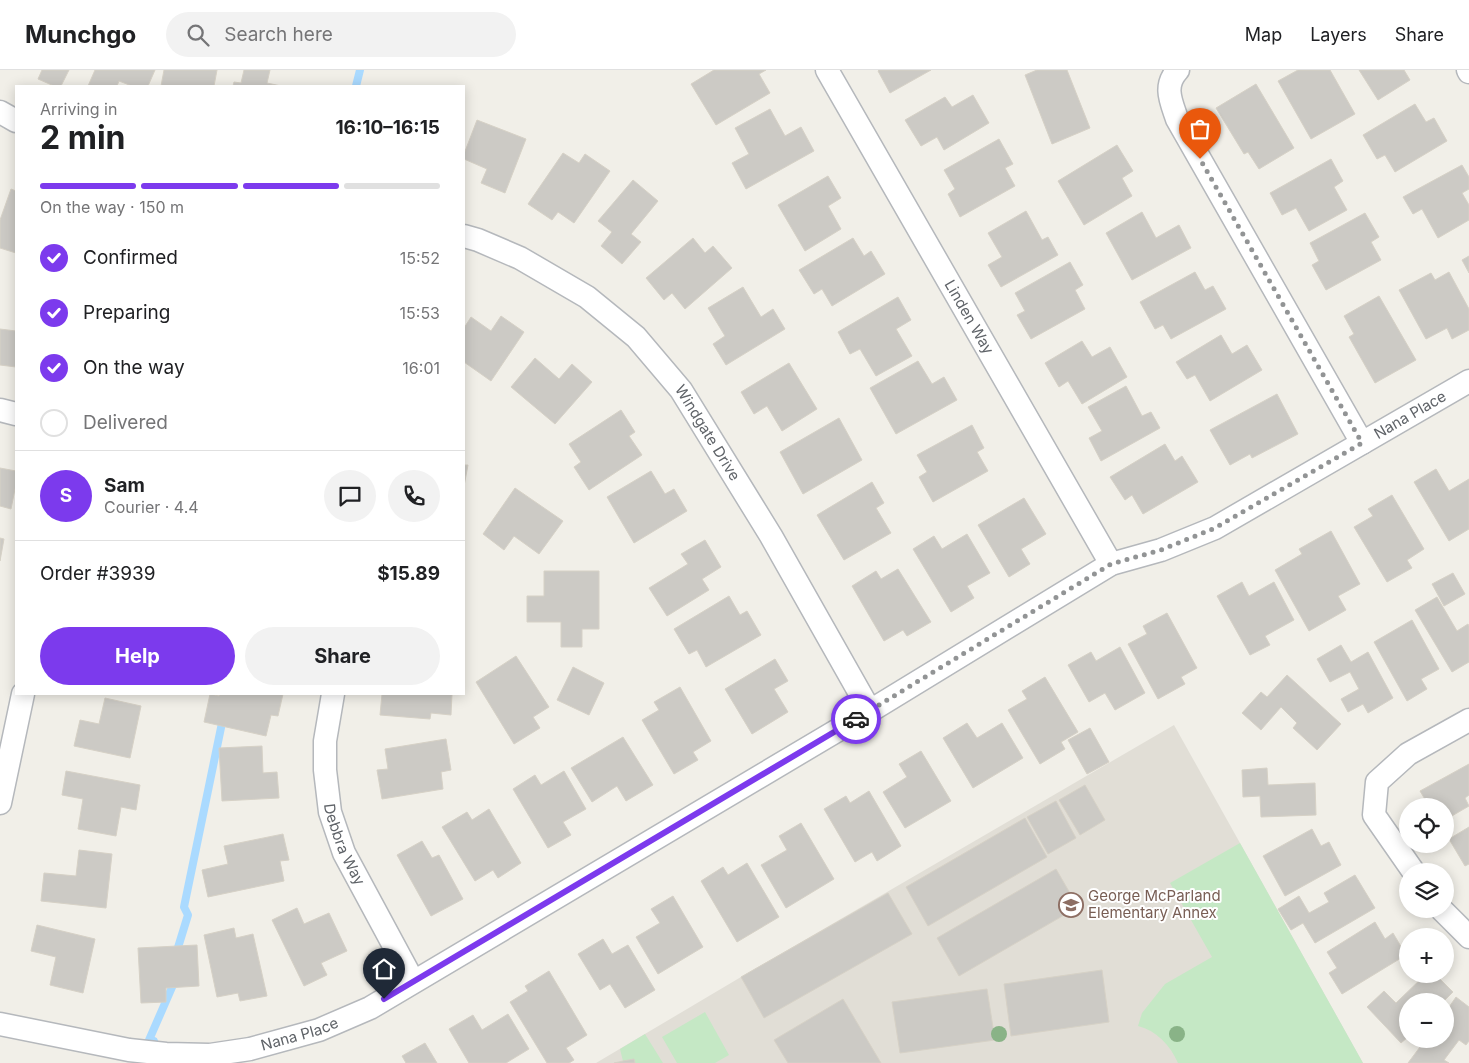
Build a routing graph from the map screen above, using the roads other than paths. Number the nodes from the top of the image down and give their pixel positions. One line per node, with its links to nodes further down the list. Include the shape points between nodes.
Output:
1 (827, 70): 10 (street, Linden Way)
2 (1178, 70): 9 (street, via 1172,77 1169,95 1177,119)
3 (0, 112): 4 (street)
4 (15, 120)
5 (465, 236): 13 (street, Windgate Drive, via 520,258 587,296 636,337 681,390 771,536)
6 (1469, 381): 9 (street, Nana Place)
7 (0, 410): 8 (street)
8 (15, 414)
9 (1362, 443): 10 (street, Nana Place, via 1215,528 1161,550)
10 (1111, 564): 13 (street, Nana Place)
11 (23, 695): 15 (street)
12 (333, 695): 20 (street, Debbra Way, via 325,741 330,812 344,853)
13 (870, 711): 20 (street, Nana Place)
14 (1469, 720): 17 (street, via 1408,754 1378,782 1374,815)
15 (7, 737): 16 (street)
16 (0, 804)
17 (1407, 863)
18 (1449, 918): 19 (street)
19 (1469, 937)
20 (413, 981): 22 (street, Nana Place, via 370,1008 319,1030)
21 (0, 1024): 22 (street, Nana Place, via 129,1050)
22 (210, 1059)

